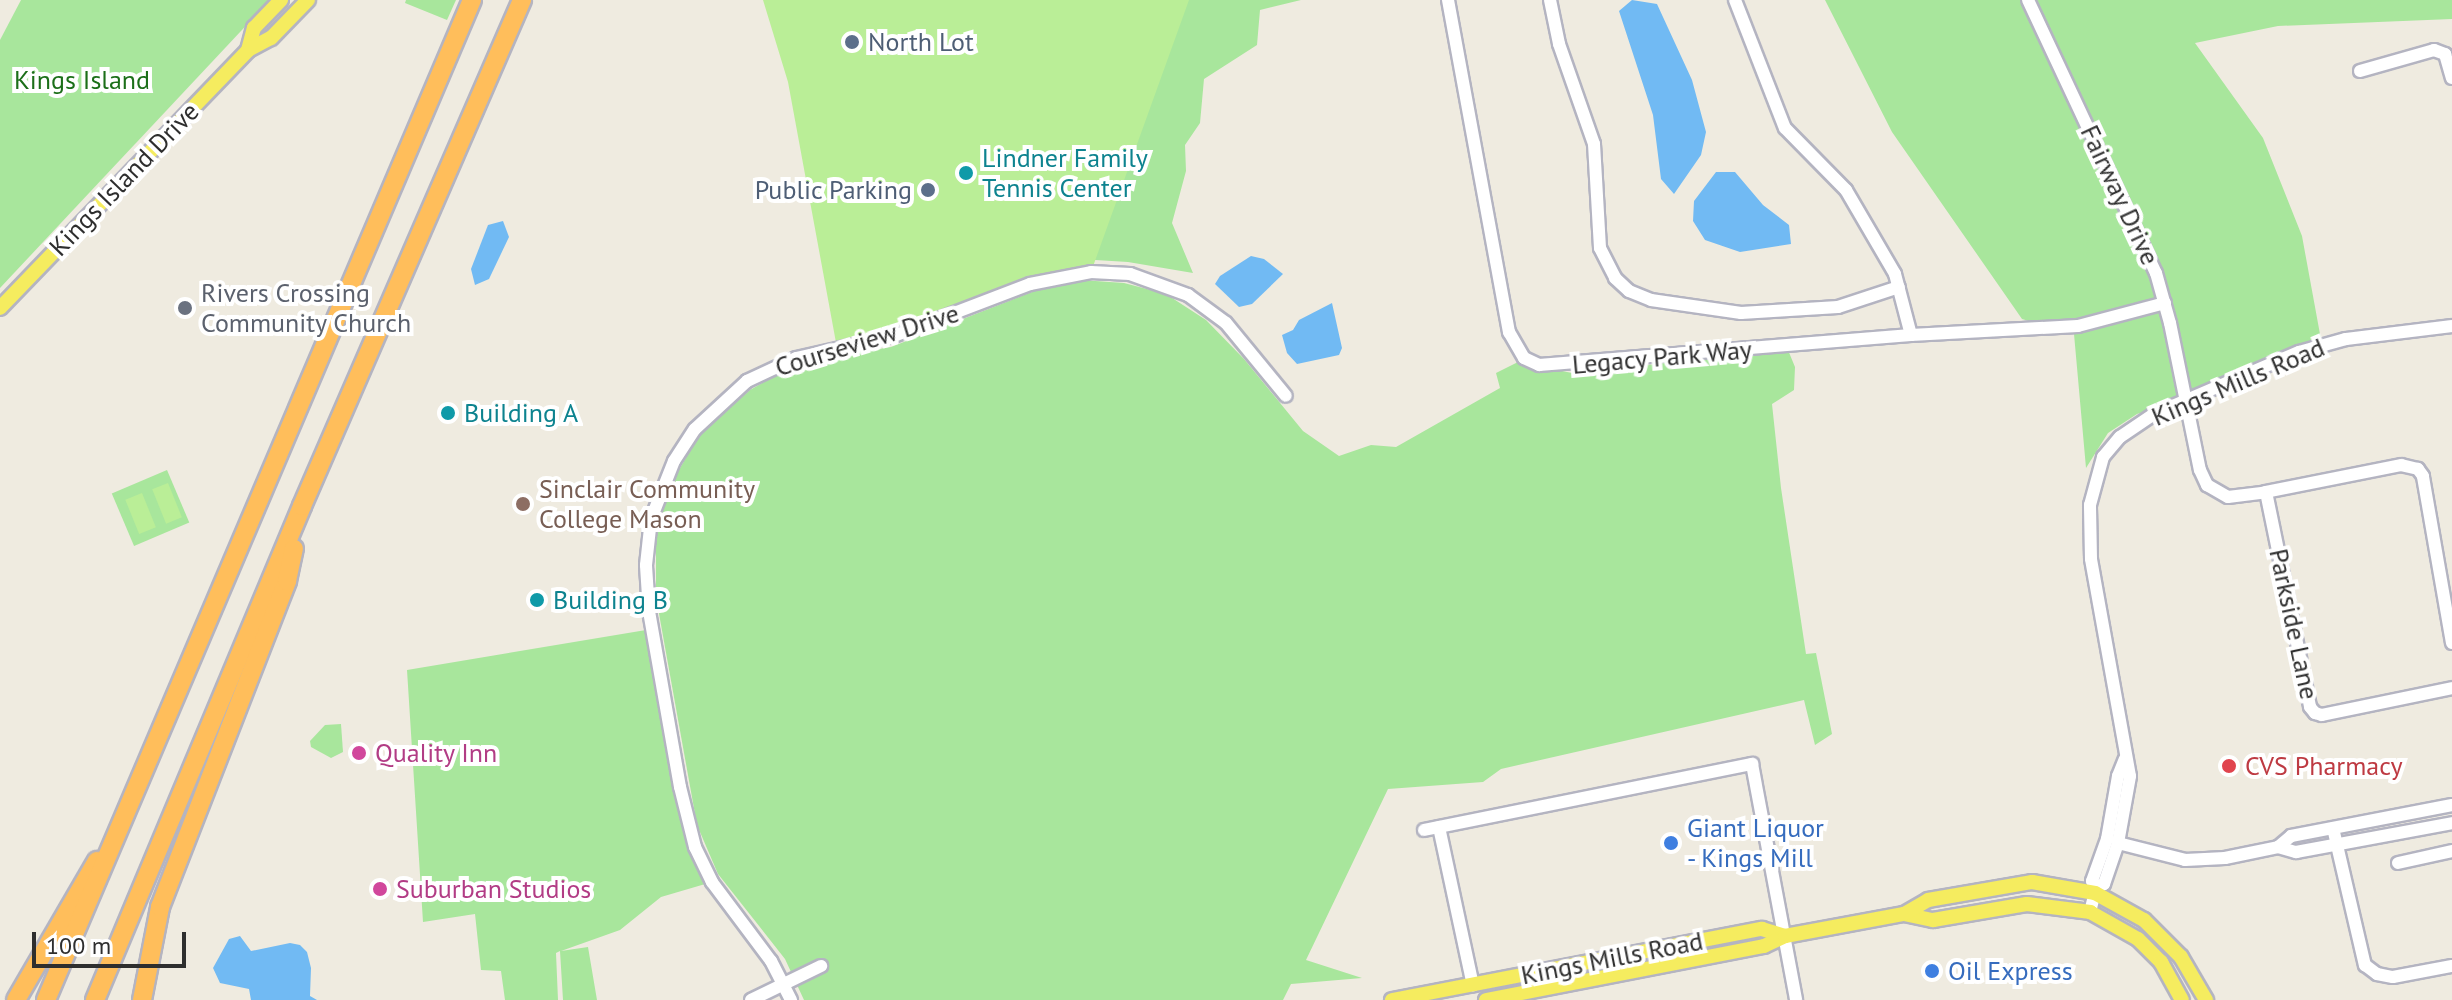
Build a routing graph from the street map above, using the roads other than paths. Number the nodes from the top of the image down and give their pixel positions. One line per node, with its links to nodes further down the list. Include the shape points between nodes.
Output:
1 (281, 0): 9 (main road, Kings Island Drive, via 254,28)
2 (308, 0): 9 (main road, Kings Island Drive, via 271,38)
3 (472, 0): 29 (highway)
4 (522, 0): 20 (highway)
5 (1448, 0): 16 (street, Legacy Park Way, via 1509,332 1524,358 1556,366)
6 (1550, 0): 12 (street, via 1559,44 1594,144 1600,248 1615,278 1629,291 1651,300 1741,313 1838,307)
7 (1735, 0): 12 (street, via 1785,128 1846,190)
8 (2028, 0): 13 (street, Fairway Drive, via 2156,273)
9 (248, 50): 14 (main road, Kings Island Drive)
10 (2360, 71): 11 (street, via 2434,50 2445,54)
11 (2452, 78)
12 (1899, 287): 16 (street)
13 (2165, 303): 16 (street, Legacy Park Way, via 2078,326); 18 (street, Fairway Drive)
14 (0, 308)
15 (2452, 326): 18 (street, Kings Mills Road, via 2346,339 2299,352)
16 (1911, 335)
17 (1286, 396): 41 (street, Courseview Drive, via 1226,323 1188,295 1130,274 1091,272 1045,279 894,336 796,358 747,381 695,429 674,461 651,519 646,565 649,612 695,847 712,882)
18 (2186, 399): 19 (street, via 2207,485 2228,497); 23 (street, Kings Mills Road, via 2145,419 2109,448 2099,465 2090,505 2091,559)
19 (2266, 492): 21 (street, via 2401,465 2418,469); 22 (street, Parkside Lane, via 2315,713)
20 (302, 506): 45 (highway); 46 (highway, via 287,581 160,907)
21 (2452, 643)
22 (2452, 688)
23 (2125, 759): 30 (street, Kings Mills Road, via 2130,776); 35 (street, Kings Mills Road, via 2092,881)
24 (2452, 805): 27 (street)
25 (2452, 823): 31 (street)
26 (1439, 827): 28 (street); 38 (street, via 1752,764); 42 (street)
27 (2333, 828): 31 (street); 32 (street, via 2291,836)
28 (1424, 830)
29 (114, 839): 43 (highway, via 86,875); 44 (highway)
30 (2118, 843): 32 (street, via 2185,860); 35 (street, Kings Mills Road, via 2104,884)
31 (2336, 845): 32 (street, via 2296,852); 40 (street, via 2361,957 2370,970 2403,977)
32 (2278, 847)
33 (2452, 851): 34 (street)
34 (2398, 863)
35 (2096, 890): 36 (street, Kings Mills Road); 37 (main road, Kings Mills Road, via 2032,882 2002,885 1928,900); 53 (main road, via 2163,936)
36 (2090, 912): 37 (main road, Kings Mills Road, via 2027,904 1933,920); 52 (main road, via 2138,939 2161,962)
37 (1904, 914): 38 (main road, Kings Mills Road)
38 (1785, 936): 42 (main road, Kings Mills Road, via 1762,929); 50 (main road, Kings Mills Road, via 1751,949); 51 (street)
39 (821, 966): 41 (street)
40 (2452, 966)
41 (784, 984): 47 (street); 48 (street, Courseview Drive)
42 (1473, 985): 49 (main road, Kings Mills Road)
43 (16, 1000)
44 (46, 1000)
45 (95, 1000)
46 (142, 1000)
47 (751, 1000)
48 (791, 1000)
49 (1392, 1000)
50 (1486, 1000)
51 (1796, 1000)
52 (2182, 1000)
53 (2206, 1000)

